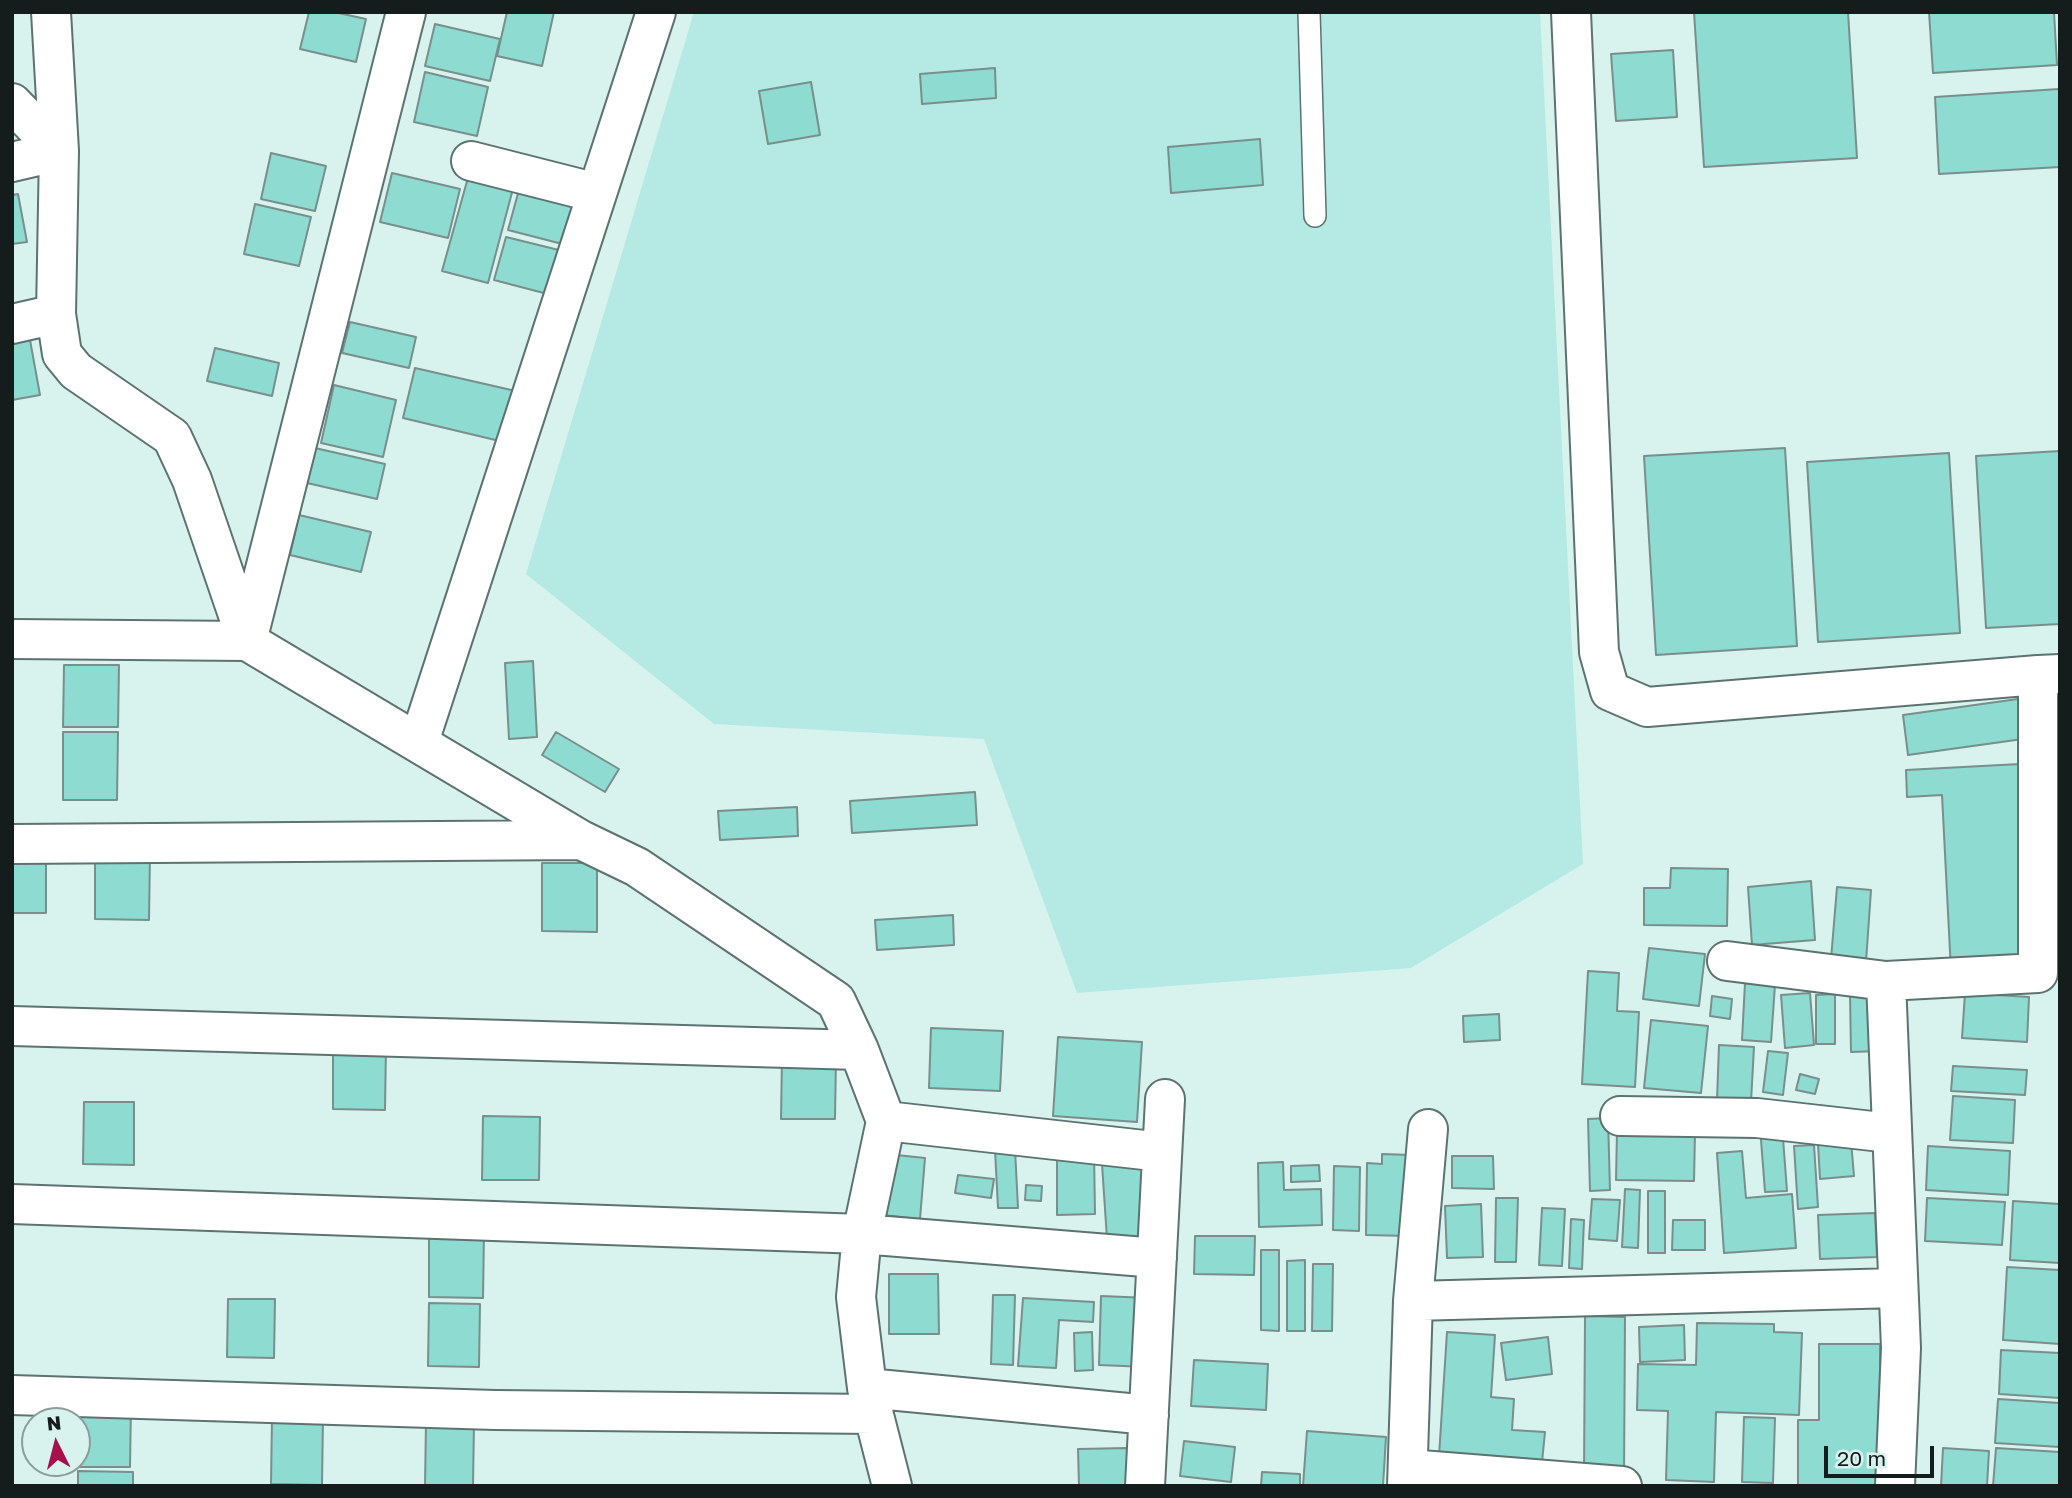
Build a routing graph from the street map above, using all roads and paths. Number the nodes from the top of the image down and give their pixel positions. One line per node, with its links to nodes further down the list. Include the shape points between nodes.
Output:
1 (51, 12): 7 (street)
2 (406, 12): 15 (street)
3 (656, 12): 10 (street)
4 (1309, 12): 11 (lane)
5 (1571, 12): 16 (street, via 1599,652 1610,691 1647,707)
6 (12, 103): 7 (street)
7 (59, 151): 9 (street); 12 (street)
8 (471, 161): 10 (street)
9 (12, 162)
10 (597, 193): 17 (street)
11 (1315, 216)
12 (56, 314): 13 (street); 15 (street, via 62,354 76,371 172,437 192,480)
13 (12, 324)
14 (12, 639): 15 (street)
15 (247, 641): 17 (street)
16 (2049, 674): 21 (street, via 2038,973)
17 (419, 742): 18 (street)
18 (581, 840): 19 (street); 23 (street, via 637,867 836,1001)
19 (12, 844)
20 (1727, 961): 21 (street)
21 (1886, 981): 28 (street)
22 (12, 1026): 23 (street)
23 (859, 1050): 26 (street)
24 (1165, 1099): 29 (street)
25 (1620, 1116): 28 (street, via 1757,1118)
26 (886, 1121): 29 (street); 31 (street)
27 (1428, 1129): 34 (street)
28 (1890, 1133): 33 (street)
29 (1162, 1152): 32 (street)
30 (12, 1203): 31 (street)
31 (862, 1234): 32 (street); 36 (street, via 856,1297)
32 (1157, 1258): 37 (street)
33 (1897, 1287): 34 (street); 42 (street, via 1901,1348)
34 (1413, 1301): 38 (street)
35 (12, 1395): 36 (street, via 495,1410)
36 (870, 1401): 37 (street); 39 (street)
37 (1149, 1415): 40 (street)
38 (1408, 1477): 41 (street)
39 (892, 1486)
40 (1145, 1486)
41 (1622, 1486)
42 (1895, 1486)

